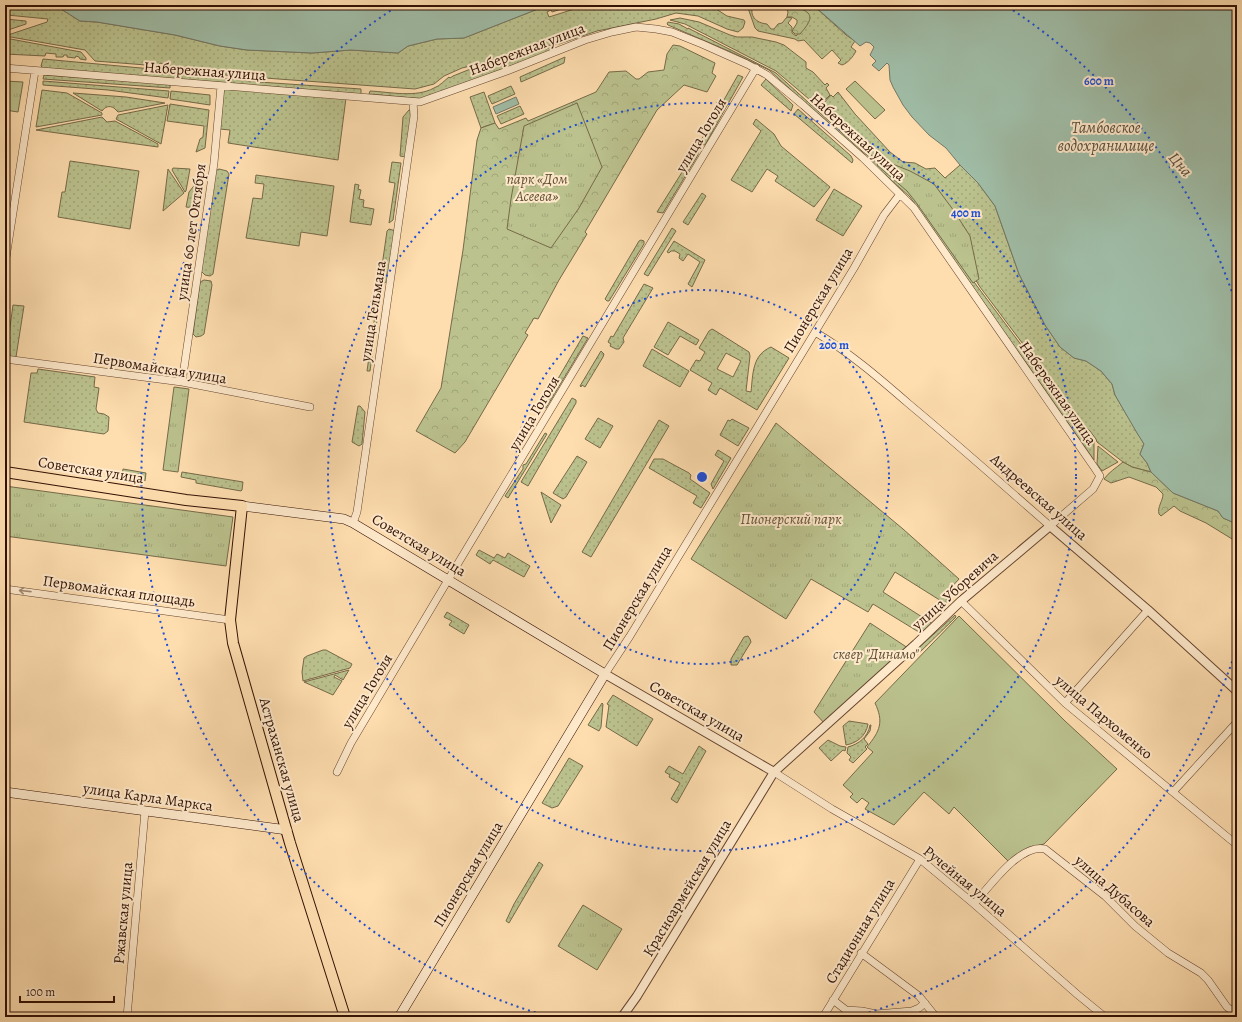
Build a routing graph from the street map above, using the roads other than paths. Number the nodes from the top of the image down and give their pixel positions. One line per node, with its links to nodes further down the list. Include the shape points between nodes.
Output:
1 (5, 68): 3 (street, Набережная улица)
2 (756, 68): 5 (street, Набережная улица, via 672,32 636,27 585,40 447,93); 6 (street, Набережная улица, via 803,105); 17 (street, улица Гоголя)
3 (35, 71): 4 (street, Набережная улица); 7 (street)
4 (221, 86): 5 (street, Набережная улица); 10 (street, улица 60 лет Октября, via 214,163)
5 (413, 102): 15 (street, улица Тельмана, via 414,116 390,285 357,512)
6 (900, 194): 8 (street, Пионерская улица, via 884,215); 13 (street, Набережная улица, via 914,208)
7 (5, 264)
8 (815, 332): 16 (street, Андреевская улица, via 839,346 893,390); 22 (street, Пионерская улица)
9 (5, 359): 10 (street, Первомайская улица)
10 (182, 382): 11 (street, Первомайская улица)
11 (310, 407)
12 (5, 472): 14 (main road, Советская улица, via 186,500)
13 (1100, 476): 16 (street, улица Уборевича, via 1093,489)
14 (242, 506): 15 (main road, Советская улица); 21 (main road, Астраханская улица)
15 (353, 523): 17 (main road, Советская улица)
16 (1050, 526): 19 (street, улица Уборевича); 20 (street, Андреевская улица)
17 (448, 580): 22 (main road, Советская улица); 26 (street, улица Гоголя, via 351,743)
18 (5, 589): 21 (street, Первомайская площадь, one-way to 18)
19 (961, 601): 24 (street, улица Пархоменко); 27 (street, улица Уборевича)
20 (1148, 610): 23 (street, Андреевская улица); 24 (street)
21 (230, 620): 31 (main road, Астраханская улица, via 234,648)
22 (605, 674): 27 (street, Советская улица); 41 (main road, Пионерская улица)
23 (1237, 691)
24 (1065, 703): 29 (street, улица Пархоменко)
25 (1237, 722): 29 (street)
26 (337, 772)
27 (774, 772): 33 (street, Ручейная улица, via 832,809); 42 (street, Красноармейская улица)
28 (5, 792): 30 (main road, улица Карла Маркса)
29 (1173, 792): 32 (street, улица Пархоменко)
30 (145, 811): 31 (main road, улица Карла Маркса); 39 (street, Ржавская улица)
31 (287, 830): 40 (main road, Астраханская улица)
32 (1237, 845)
33 (920, 859): 34 (street, Ручейная улица); 35 (street, Стадионная улица)
34 (974, 904): 38 (street, улица Дубасова, via 1013,861 1031,850 1045,849 1105,896 1135,926 1168,953 1201,973 1227,1006); 45 (street, Ручейная улица)
35 (862, 953): 36 (street, Стадионная улица); 37 (street)
36 (833, 1000): 37 (street, via 846,1010 876,1014 912,1011); 43 (street, Стадионная улица)
37 (925, 1002): 44 (street)
38 (1237, 1014)
39 (127, 1017)
40 (345, 1017)
41 (399, 1017)
42 (622, 1017)
43 (823, 1017)
44 (936, 1017)
45 (1106, 1017)

